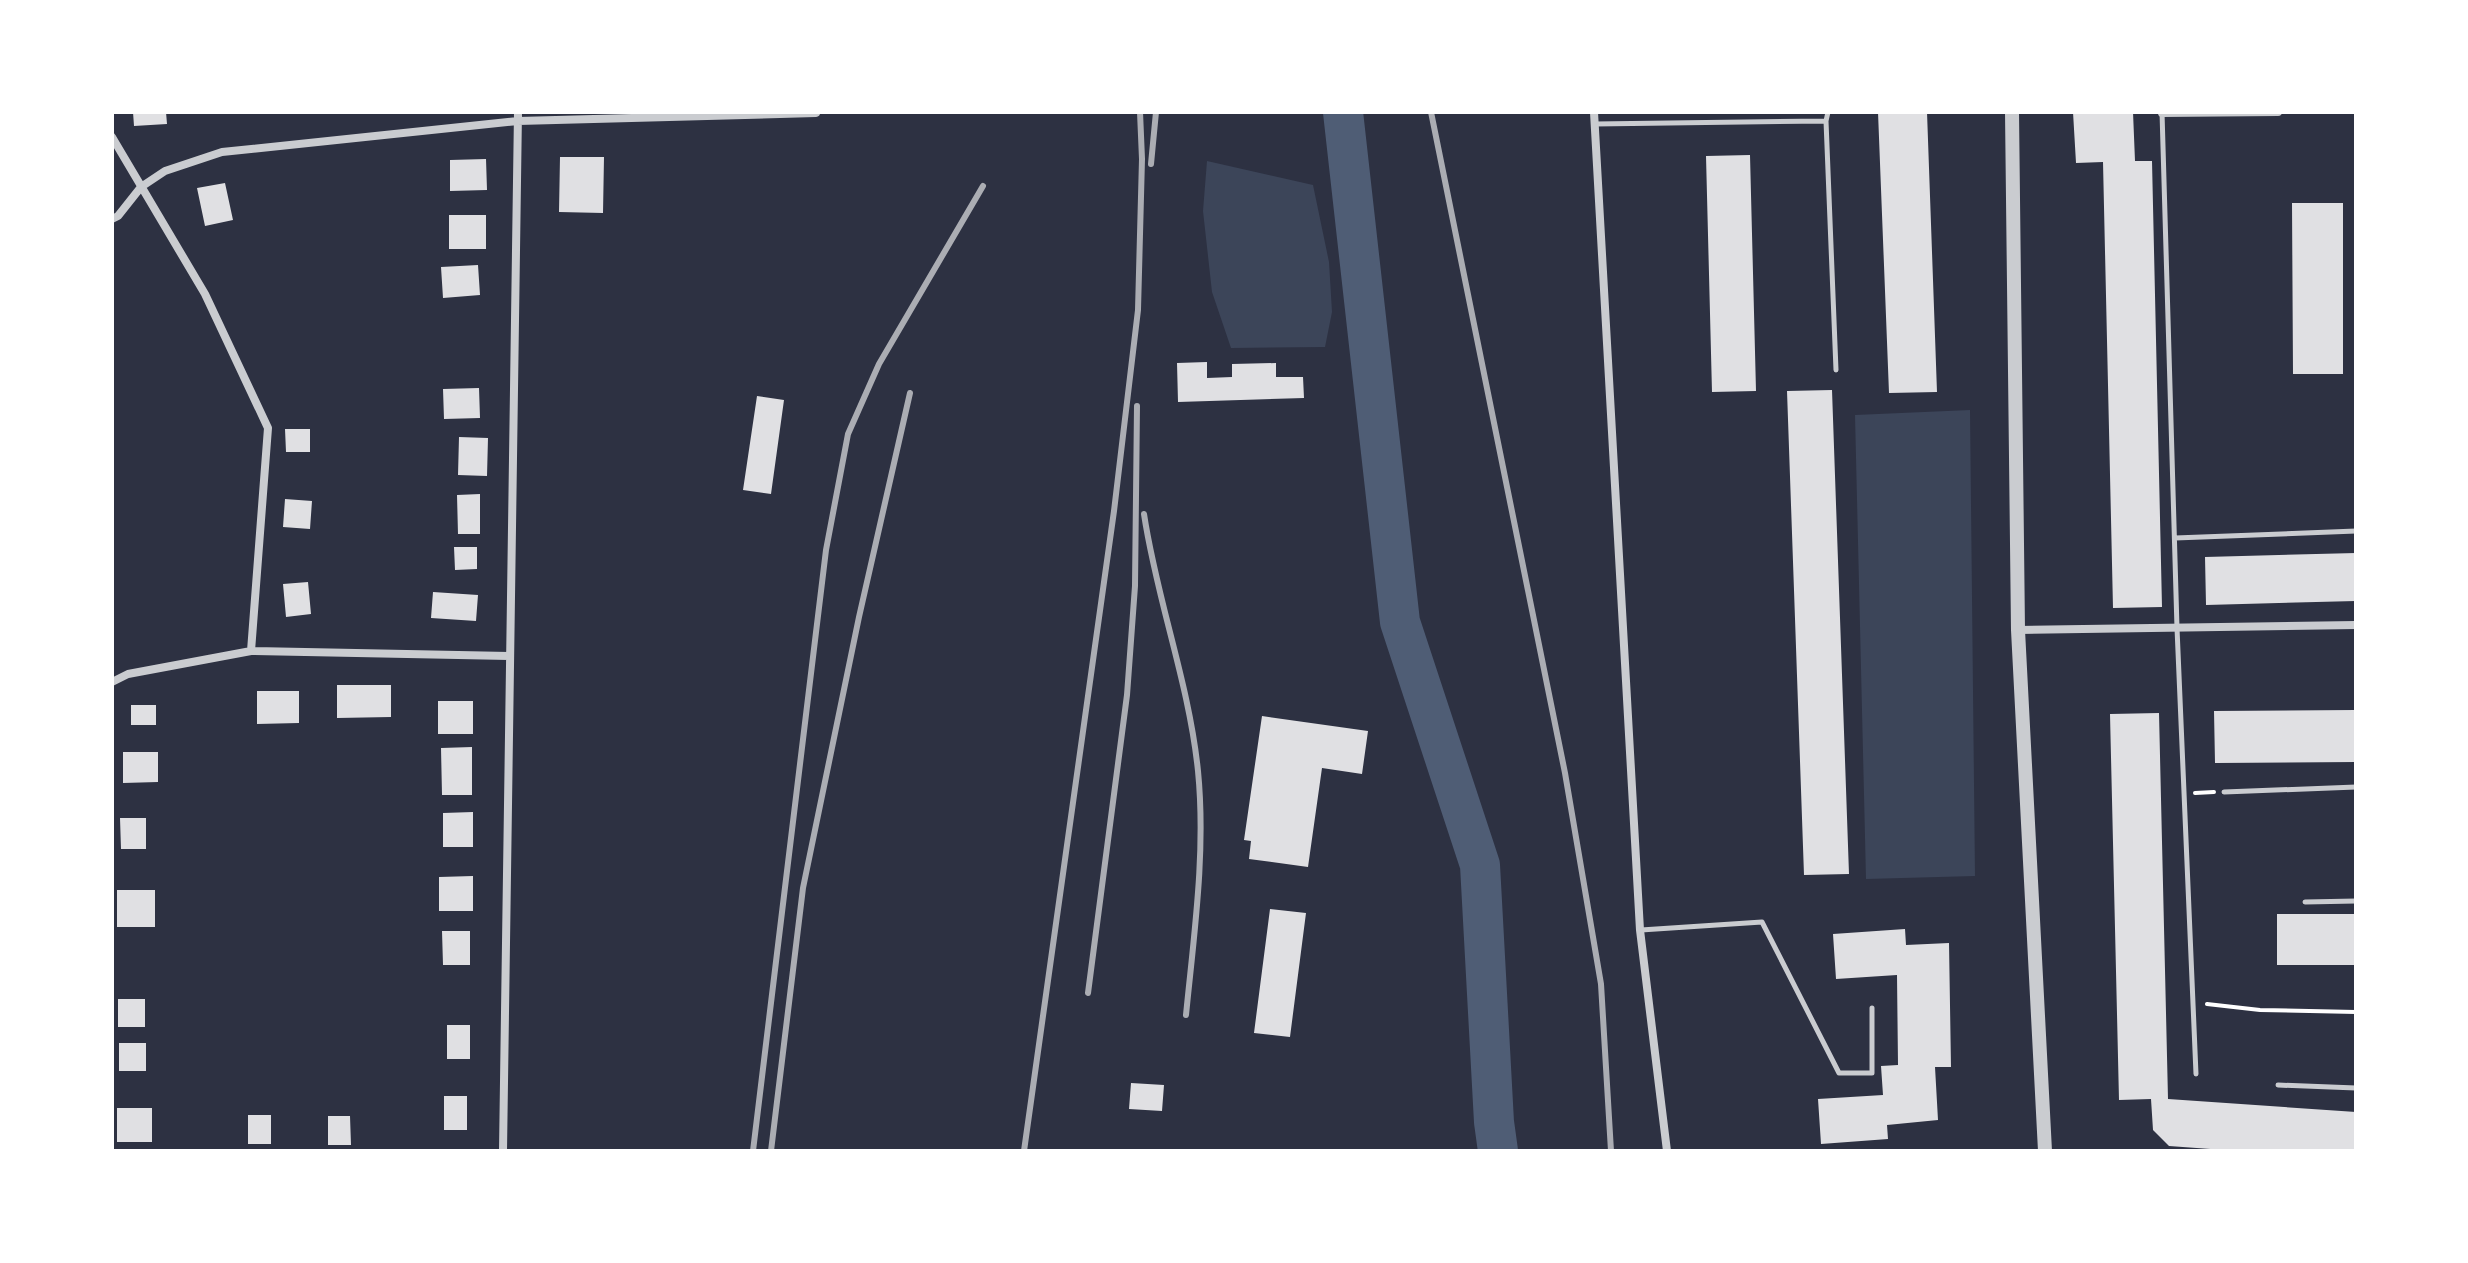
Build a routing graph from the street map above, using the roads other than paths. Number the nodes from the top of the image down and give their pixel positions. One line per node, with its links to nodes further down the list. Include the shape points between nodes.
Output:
1 (1594, 112): 9 (street)
2 (1828, 112): 8 (lane)
3 (2012, 112): 18 (street)
4 (2162, 112): 5 (street); 15 (lane)
5 (2278, 112)
6 (816, 113): 7 (street)
7 (518, 117): 11 (street, via 222,152 165,171); 20 (street)
8 (1826, 121): 9 (lane); 13 (lane)
9 (1595, 124): 26 (street)
10 (112, 137): 11 (street)
11 (141, 187): 12 (street); 19 (street, via 205,294 268,428)
12 (112, 219)
13 (1836, 370)
14 (2356, 531): 15 (lane)
15 (2175, 538): 17 (lane)
16 (2356, 625): 17 (street)
17 (2177, 628): 18 (street); 28 (lane)
18 (2018, 630): 33 (street)
19 (251, 651): 20 (street); 21 (street, via 128,674)
20 (509, 656): 31 (street)
21 (112, 682)
22 (2356, 787): 23 (lane)
23 (2224, 792)
24 (2356, 901): 25 (lane)
25 (2305, 902)
26 (1640, 930): 27 (lane, via 1762,922 1839,1073 1872,1073); 32 (street)
27 (1872, 1008)
28 (2196, 1074)
29 (2278, 1085): 30 (lane)
30 (2356, 1088)
31 (503, 1151)
32 (1667, 1151)
33 (2045, 1151)

